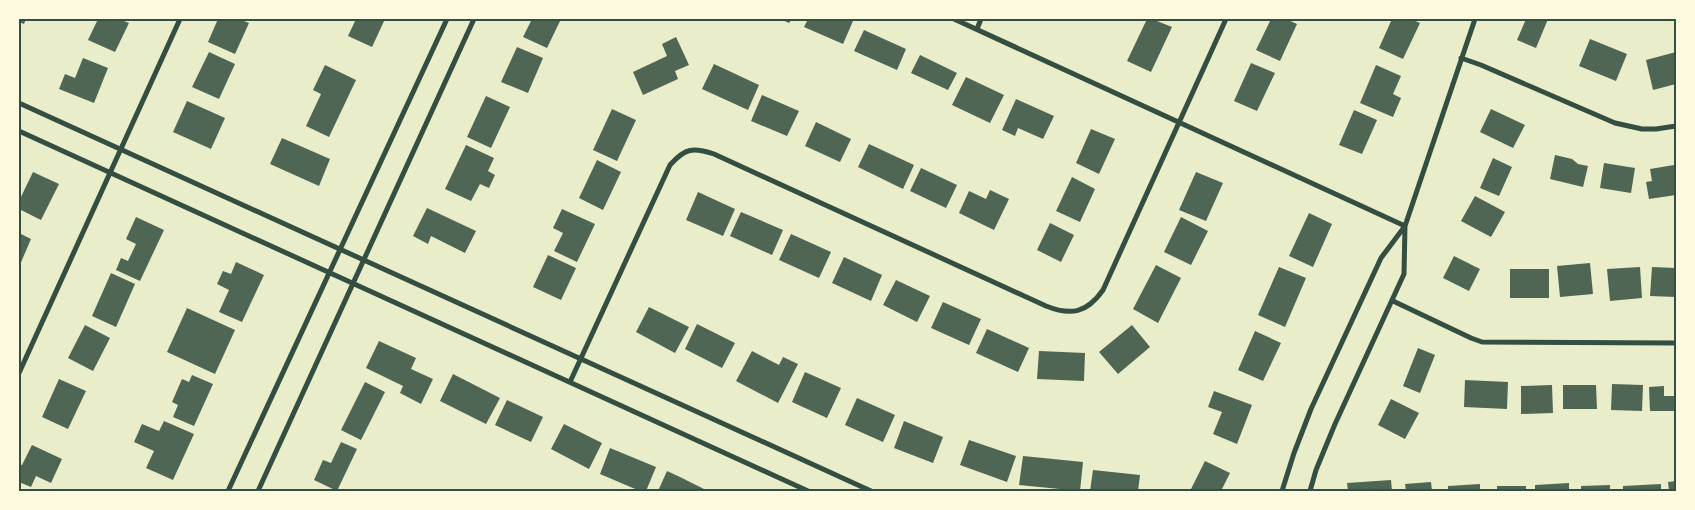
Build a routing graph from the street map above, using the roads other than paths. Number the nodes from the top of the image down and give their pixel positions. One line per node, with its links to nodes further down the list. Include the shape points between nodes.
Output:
1 (180, 19): 14 (street)
2 (447, 19): 17 (street)
3 (474, 19): 18 (street)
4 (954, 19): 8 (street)
5 (982, 19): 8 (street)
6 (1226, 19): 11 (street)
7 (1475, 19): 9 (street)
8 (977, 29): 11 (street)
9 (1461, 58): 12 (street, via 1615,124 1642,129); 16 (street)
10 (19, 102): 14 (street)
11 (1179, 122): 16 (street); 23 (street, via 1103,290 1091,305 1070,312 1046,306 714,154 691,149 670,165)
12 (1676, 126)
13 (19, 130): 15 (street)
14 (121, 149): 15 (street); 17 (street)
15 (110, 172): 19 (street); 24 (street)
16 (1406, 226): 21 (street, via 1404,274); 31 (street, via 1381,258 1311,409)
17 (340, 248): 18 (street); 19 (street)
18 (364, 259): 20 (street); 23 (street)
19 (329, 272): 20 (street); 26 (street)
20 (354, 283): 25 (street); 28 (street)
21 (1393, 301): 22 (street, via 1482,342); 32 (street, via 1335,424)
22 (1676, 343)
23 (581, 359): 25 (street); 30 (street)
24 (19, 373)
25 (570, 382): 29 (street)
26 (229, 490): 27 (street)
27 (236, 491)
28 (258, 491)
29 (808, 491)
30 (871, 491)
31 (1282, 491)
32 (1310, 491)

